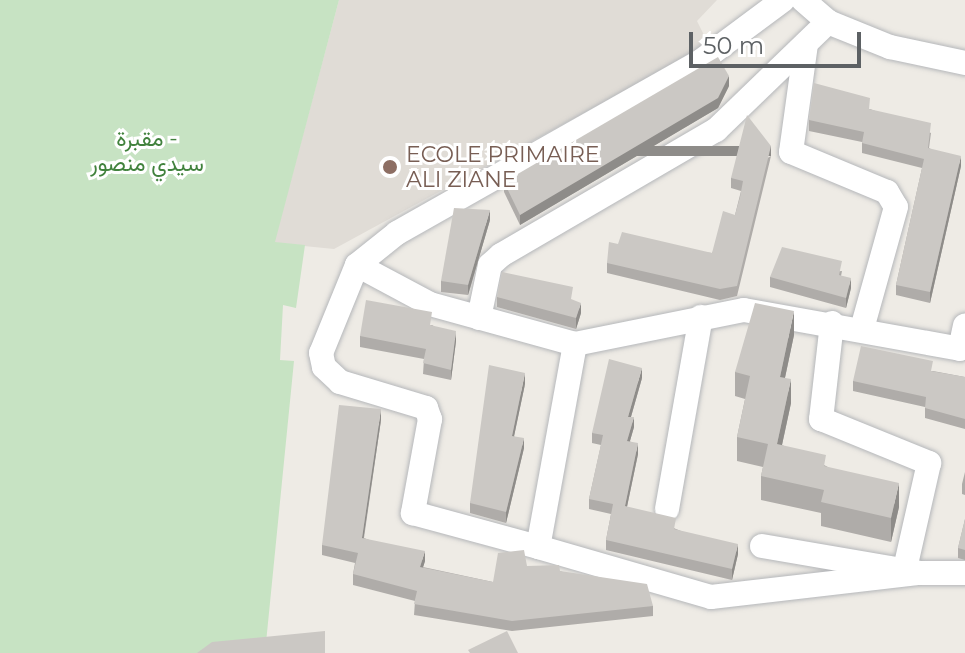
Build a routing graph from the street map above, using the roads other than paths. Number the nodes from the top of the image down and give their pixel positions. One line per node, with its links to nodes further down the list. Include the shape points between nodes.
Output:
1 (783, 0): 6 (street, via 701,61 397,233)
2 (803, 0): 3 (street)
3 (828, 22): 4 (street); 5 (street, via 890,47)
4 (806, 44): 8 (street, via 716,130 501,255 490,265); 10 (street, via 791,152 887,192 896,207)
5 (965, 63)
6 (357, 265): 8 (street, via 430,304); 15 (street, via 321,353 324,367 340,382 426,408 430,419 413,513)
7 (701, 317): 9 (street, via 744,310); 12 (street); 13 (street)
8 (479, 318): 12 (street)
9 (832, 323): 10 (street); 16 (street, via 821,419 929,463)
10 (862, 329): 11 (street)
11 (963, 342)
12 (575, 344): 15 (street)
13 (667, 509)
14 (762, 546): 16 (street)
15 (538, 547): 16 (street, via 711,597)
16 (913, 571): 17 (street)
17 (965, 573)

